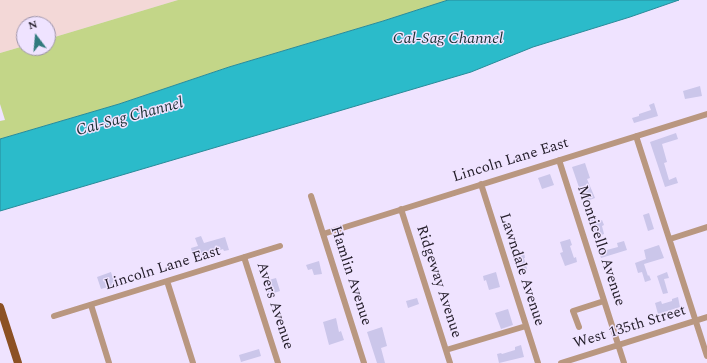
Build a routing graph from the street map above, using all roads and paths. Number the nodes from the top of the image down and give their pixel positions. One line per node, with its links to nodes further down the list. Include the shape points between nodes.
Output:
1 (707, 114): 2 (street, Lincoln Lane East)
2 (636, 136): 3 (street, Lincoln Lane East); 9 (street)
3 (559, 160): 4 (street, Lincoln Lane East); 13 (street, Monticello Avenue)
4 (481, 184): 6 (street, Lincoln Lane East); 19 (street, Lawndale Avenue)
5 (311, 196): 8 (street, Hamlin Avenue)
6 (401, 209): 8 (street, Lincoln Lane East); 22 (street, Ridgeway Avenue)
7 (707, 227): 9 (street)
8 (323, 234): 28 (street, Hamlin Avenue)
9 (670, 239): 18 (street)
10 (280, 246): 11 (street, Lincoln Lane East)
11 (244, 257): 12 (street, Lincoln Lane East); 27 (street, Avers Avenue)
12 (167, 281): 14 (street, Lincoln Lane East); 26 (street)
13 (604, 301): 20 (street, via 573,311); 21 (street, Monticello Avenue)
14 (91, 305): 16 (street, Lincoln Lane East); 25 (street)
15 (0, 307): 24 (main road)
16 (54, 316)
17 (707, 317): 18 (street, West 135th Street)
18 (696, 321): 21 (street, West 135th Street); 23 (street)
19 (526, 326): 22 (street); 30 (street, Lawndale Avenue)
20 (578, 327)
21 (618, 345): 31 (street, West 135th Street); 32 (street, Monticello Avenue)
22 (446, 350): 29 (street, Ridgeway Avenue)
23 (707, 356)
24 (18, 363)
25 (109, 363)
26 (194, 363)
27 (278, 363)
28 (364, 363)
29 (450, 363)
30 (538, 363)
31 (561, 363)
32 (624, 363)

